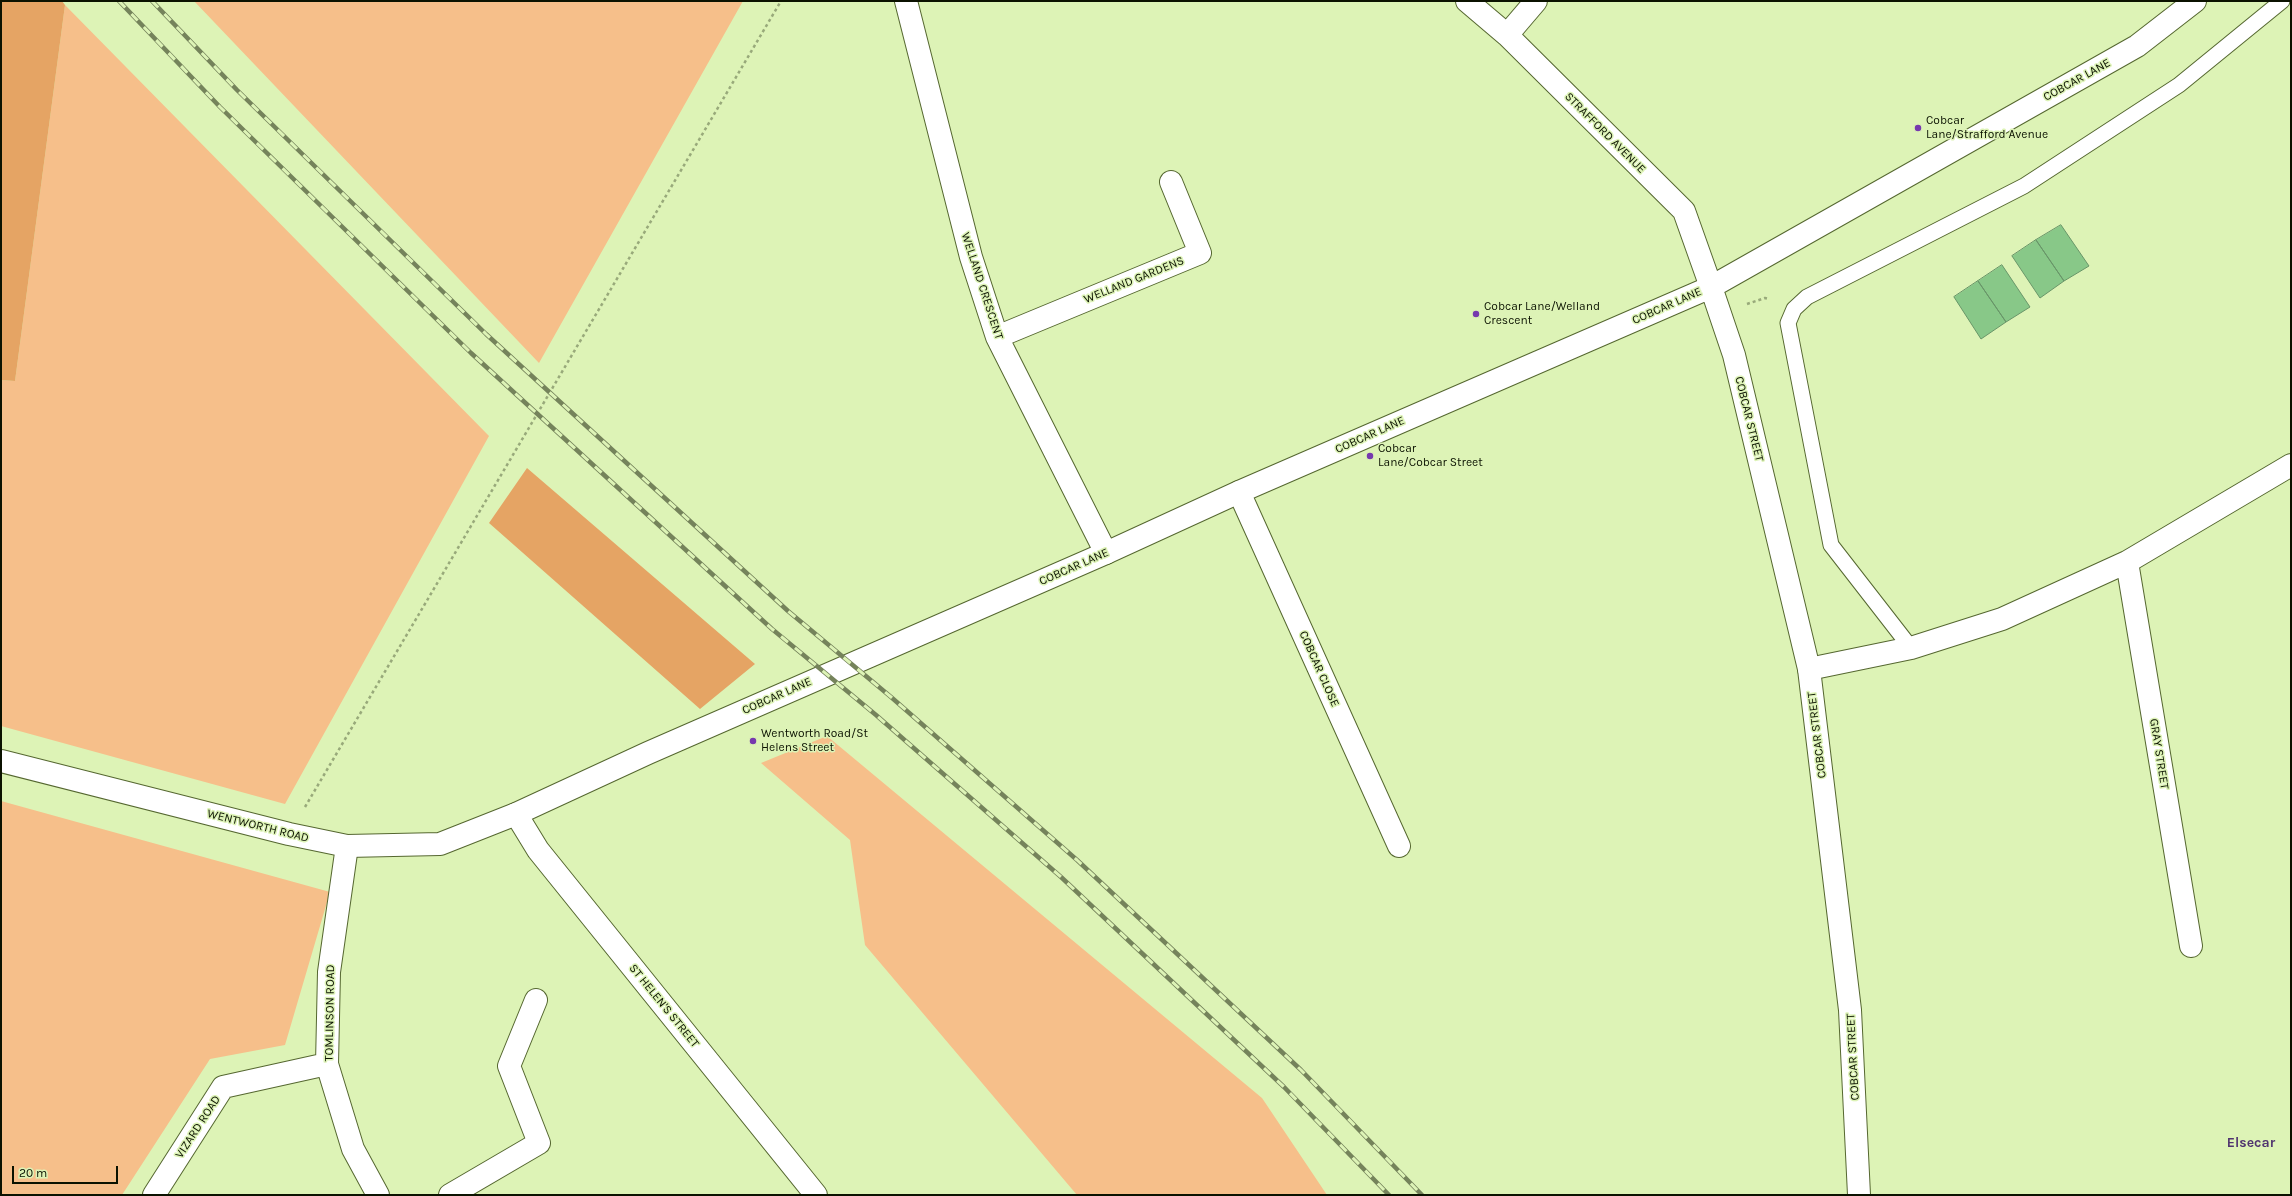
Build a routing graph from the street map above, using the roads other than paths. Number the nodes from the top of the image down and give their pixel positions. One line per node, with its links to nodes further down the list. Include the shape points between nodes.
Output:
1 (906, 1): 9 (street, WELLAND CRESCENT, via 970,257)
2 (1467, 1): 6 (street, STRAFFORD AVENUE)
3 (1536, 1): 6 (street)
4 (2195, 1): 8 (street, COBCAR LANE, via 2137,46)
5 (2282, 1): 14 (lane, via 2179,85 2024,186 1806,297 1794,309 1788,323 1832,545)
6 (1507, 35): 8 (street, STRAFFORD AVENUE, via 1684,211)
7 (1171, 182): 9 (street, WELLAND GARDENS, via 1200,253)
8 (1711, 287): 11 (street, COBCAR LANE); 15 (street, COBCAR STREET, via 1734,355)
9 (997, 337): 12 (street, WELLAND CRESCENT)
10 (2291, 465): 13 (street)
11 (1239, 492): 12 (street, COBCAR LANE); 19 (street, COBCAR CLOSE)
12 (1106, 553): 17 (street, COBCAR LANE, via 648,753)
13 (2127, 562): 14 (street, via 2002,619); 20 (street, GRAY STREET)
14 (1912, 648): 15 (street)
15 (1809, 669): 27 (street, COBCAR STREET, via 1850,1010)
16 (1, 761): 18 (street, WENTWORTH ROAD, via 289,834)
17 (516, 814): 18 (street, WENTWORTH ROAD, via 440,844); 26 (street, ST HELEN'S STREET, via 538,850)
18 (347, 846): 22 (street, TOMLINSON ROAD, via 329,972)
19 (1399, 846)
20 (2191, 946)
21 (536, 1000): 25 (street, via 509,1066 539,1143)
22 (327, 1064): 23 (street, VIZARD ROAD, via 223,1087); 24 (street, TOMLINSON ROAD, via 353,1149)
23 (154, 1195)
24 (378, 1195)
25 (450, 1195)
26 (816, 1195)
27 (1859, 1195)

